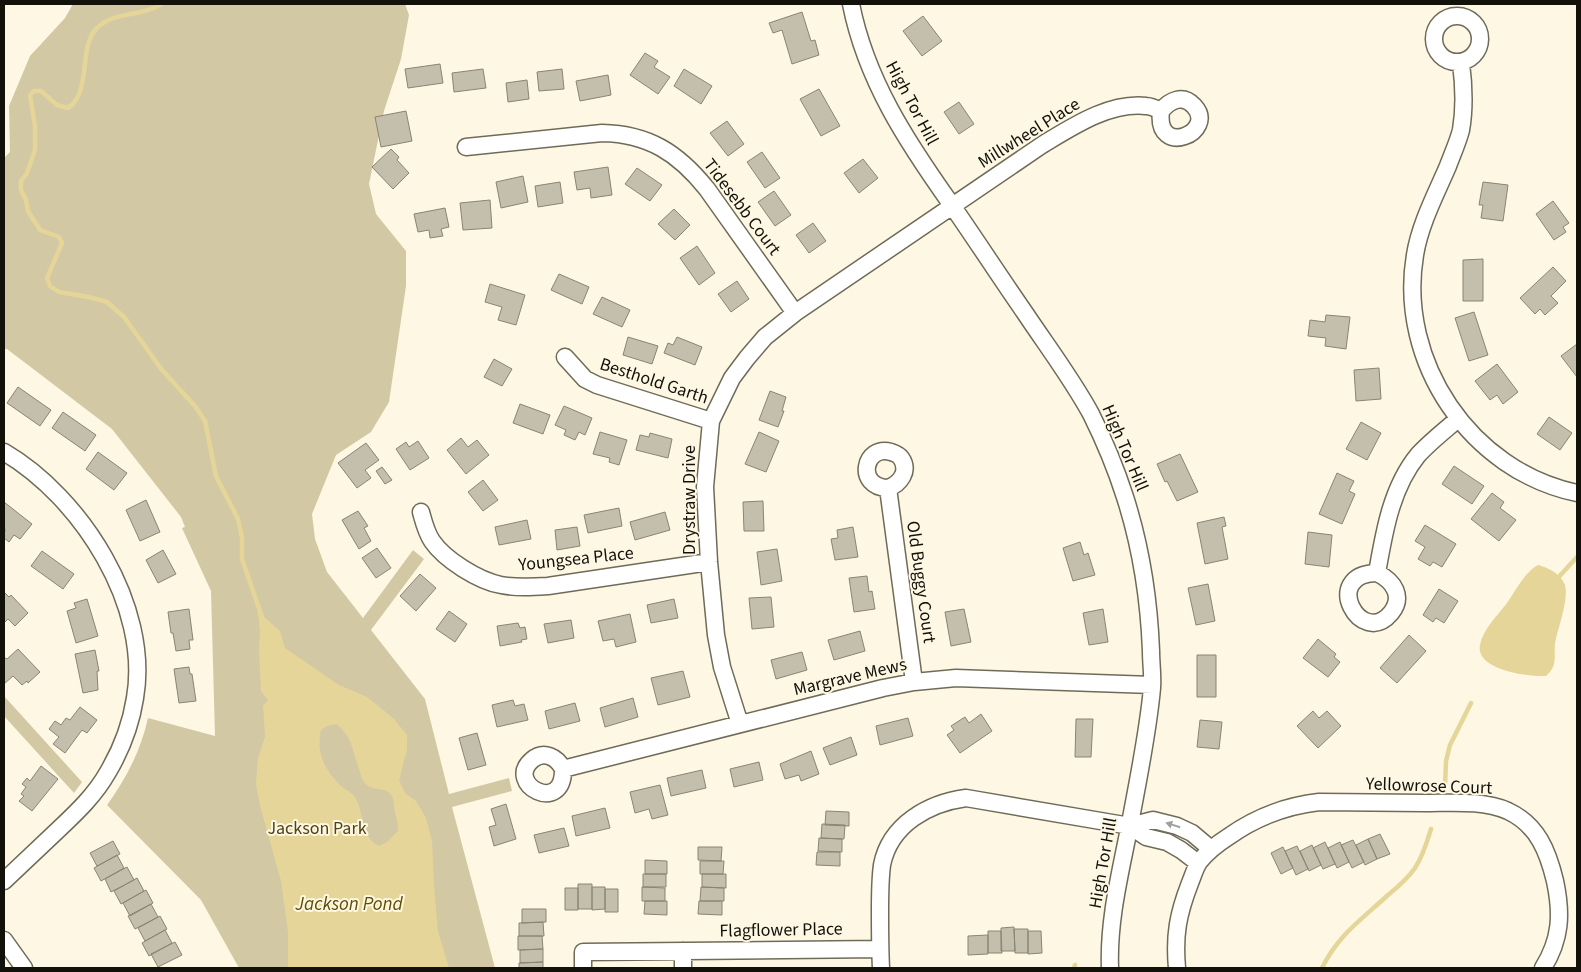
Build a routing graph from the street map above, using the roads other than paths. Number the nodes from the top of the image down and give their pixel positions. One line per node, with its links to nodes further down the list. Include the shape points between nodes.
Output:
1 (851, 4): 5 (street, High Tor Hill, via 862,46 892,116)
2 (1461, 63): 8 (street, via 1465,90 1460,132 1422,230 1412,276 1420,346 1429,370)
3 (1161, 111): 5 (street, Millwheel Place, via 1147,106 1132,107 1093,116 1042,145)
4 (466, 147): 6 (street, Tidesebb Court, via 602,133 620,133 656,144 692,170 708,189)
5 (952, 206): 6 (street, Drystraw Drive); 17 (street, High Tor Hill, via 1072,383 1108,452 1136,538 1146,586)
6 (795, 313): 9 (street, Drystraw Drive, via 765,337 747,358 732,378)
7 (565, 357): 9 (street, Besthold Garth, via 585,379 597,385)
8 (1458, 420): 12 (street, via 1476,439 1517,470); 15 (street, via 1431,441 1405,474 1383,538)
9 (711, 421): 14 (street, Drystraw Drive, via 705,487)
10 (4, 452): 23 (street, via 52,490 87,528 114,576 127,608 137,670 136,698 128,727 107,774 77,812)
11 (888, 488): 16 (street, Old Buggy Court)
12 (1577, 493)
13 (421, 512): 14 (street, Youngsea Place, via 426,530 444,554 464,569 498,585 548,586)
14 (709, 562): 18 (street, Drystraw Drive, via 716,636)
15 (1377, 574)
16 (914, 682): 17 (street, Margrave Mews, via 956,678); 18 (street, Margrave Mews)
17 (1152, 685): 20 (street, High Tor Hill, via 1146,742)
18 (740, 724): 19 (street, Margrave Mews)
19 (563, 769)
20 (1130, 826): 21 (street, one-way to 20, via 1192,833 1177,826 1153,820); 22 (street, via 1146,837 1167,842); 25 (street, via 966,798 922,811 896,833 883,863); 31 (street, High Tor Hill, via 1115,900)
21 (1211, 849): 22 (street, Yellowrose Court); 33 (street, Yellowrose Court, via 1258,818 1295,805 1319,802 1467,804 1492,806 1509,812 1536,833 1551,865 1560,923 1551,955)
22 (1198, 863): 32 (street, via 1177,927)
23 (4, 881)
24 (4, 940): 27 (street)
25 (880, 949): 26 (street, Flagflower Place); 30 (street)
26 (683, 951): 28 (street, Flagflower Place, via 583,952); 29 (street)
27 (24, 968)
28 (583, 968)
29 (683, 968)
30 (881, 968)
31 (1110, 968)
32 (1177, 968)
33 (1543, 968)

